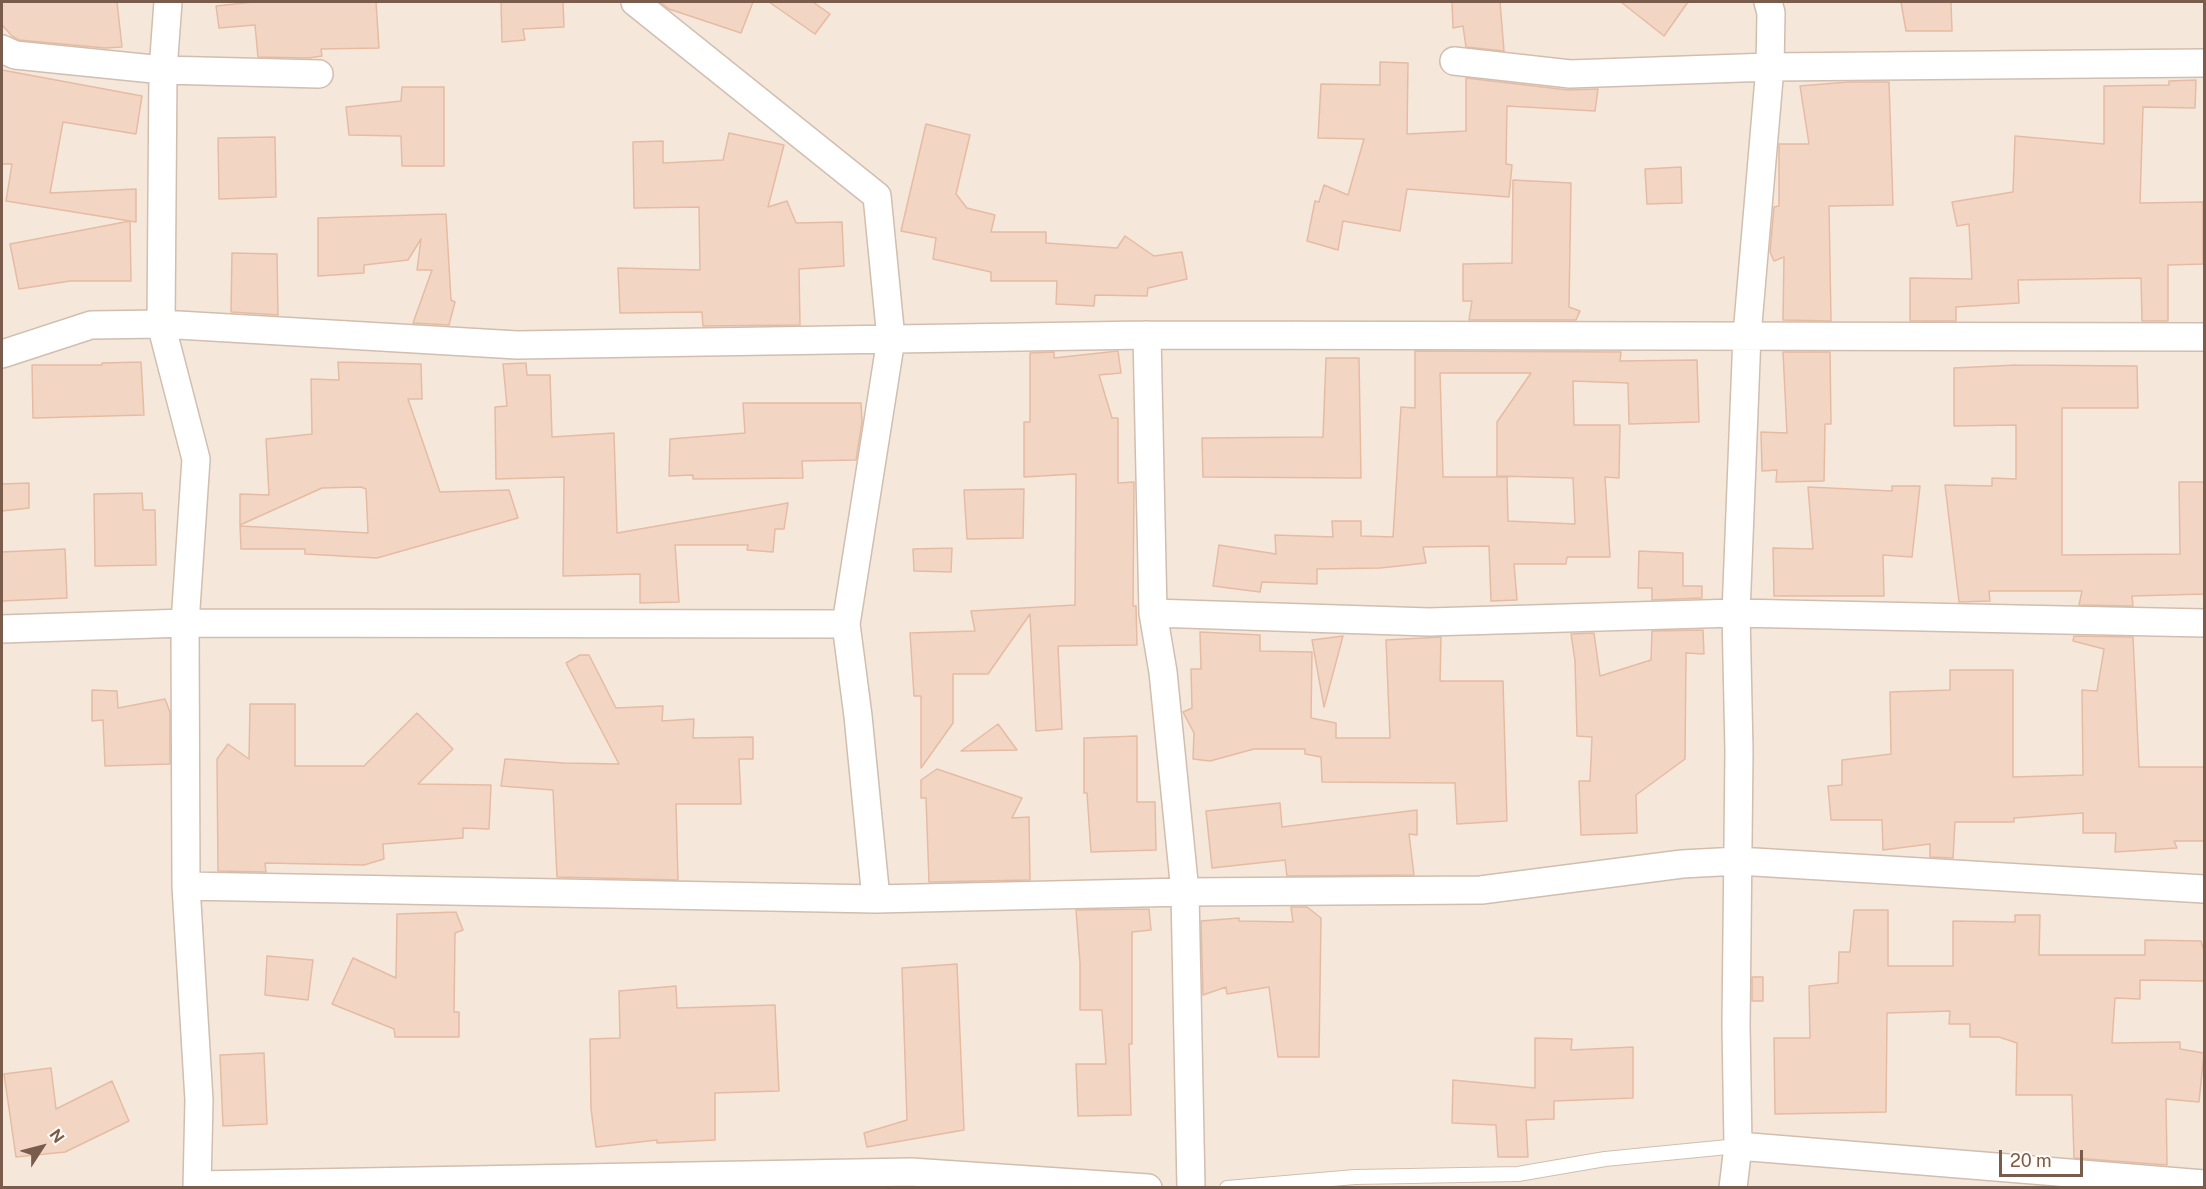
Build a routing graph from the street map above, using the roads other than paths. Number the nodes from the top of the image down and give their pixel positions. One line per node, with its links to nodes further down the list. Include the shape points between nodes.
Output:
1 (168, 2): 8 (street)
2 (635, 2): 14 (street, via 877,196)
3 (1768, 2): 7 (street)
4 (2, 49): 8 (street, via 15,55)
5 (1454, 61): 7 (street, via 1570,74)
6 (2205, 63): 7 (street)
7 (1770, 67): 12 (street)
8 (163, 70): 9 (street); 10 (street)
9 (319, 74)
10 (161, 324): 14 (street, via 517,345); 15 (street, via 92,325); 18 (street, via 196,459)
11 (1147, 335): 12 (street); 14 (street); 16 (street)
12 (1747, 335): 13 (street); 17 (street)
13 (2205, 337)
14 (891, 339): 20 (street)
15 (2, 354)
16 (1153, 613): 17 (street, via 1429,622); 25 (street, via 1163,672)
17 (1736, 613): 19 (street); 22 (street)
18 (185, 623): 20 (street); 21 (street); 23 (street)
19 (2205, 623)
20 (846, 624): 26 (street)
21 (2, 629)
22 (1738, 861): 24 (street); 25 (street, via 1682,864 1481,890); 27 (street)
23 (186, 886): 26 (street); 29 (street, via 199,1100)
24 (2205, 889)
25 (1185, 892): 26 (street); 31 (street)
26 (876, 899)
27 (1738, 1146): 28 (street); 32 (lane, via 1605,1158 1518,1174 1355,1177); 33 (street)
28 (2205, 1184)
29 (198, 1186): 30 (street, via 911,1172)
30 (1148, 1188)
31 (1191, 1188)
32 (1227, 1188)
33 (1733, 1188)

